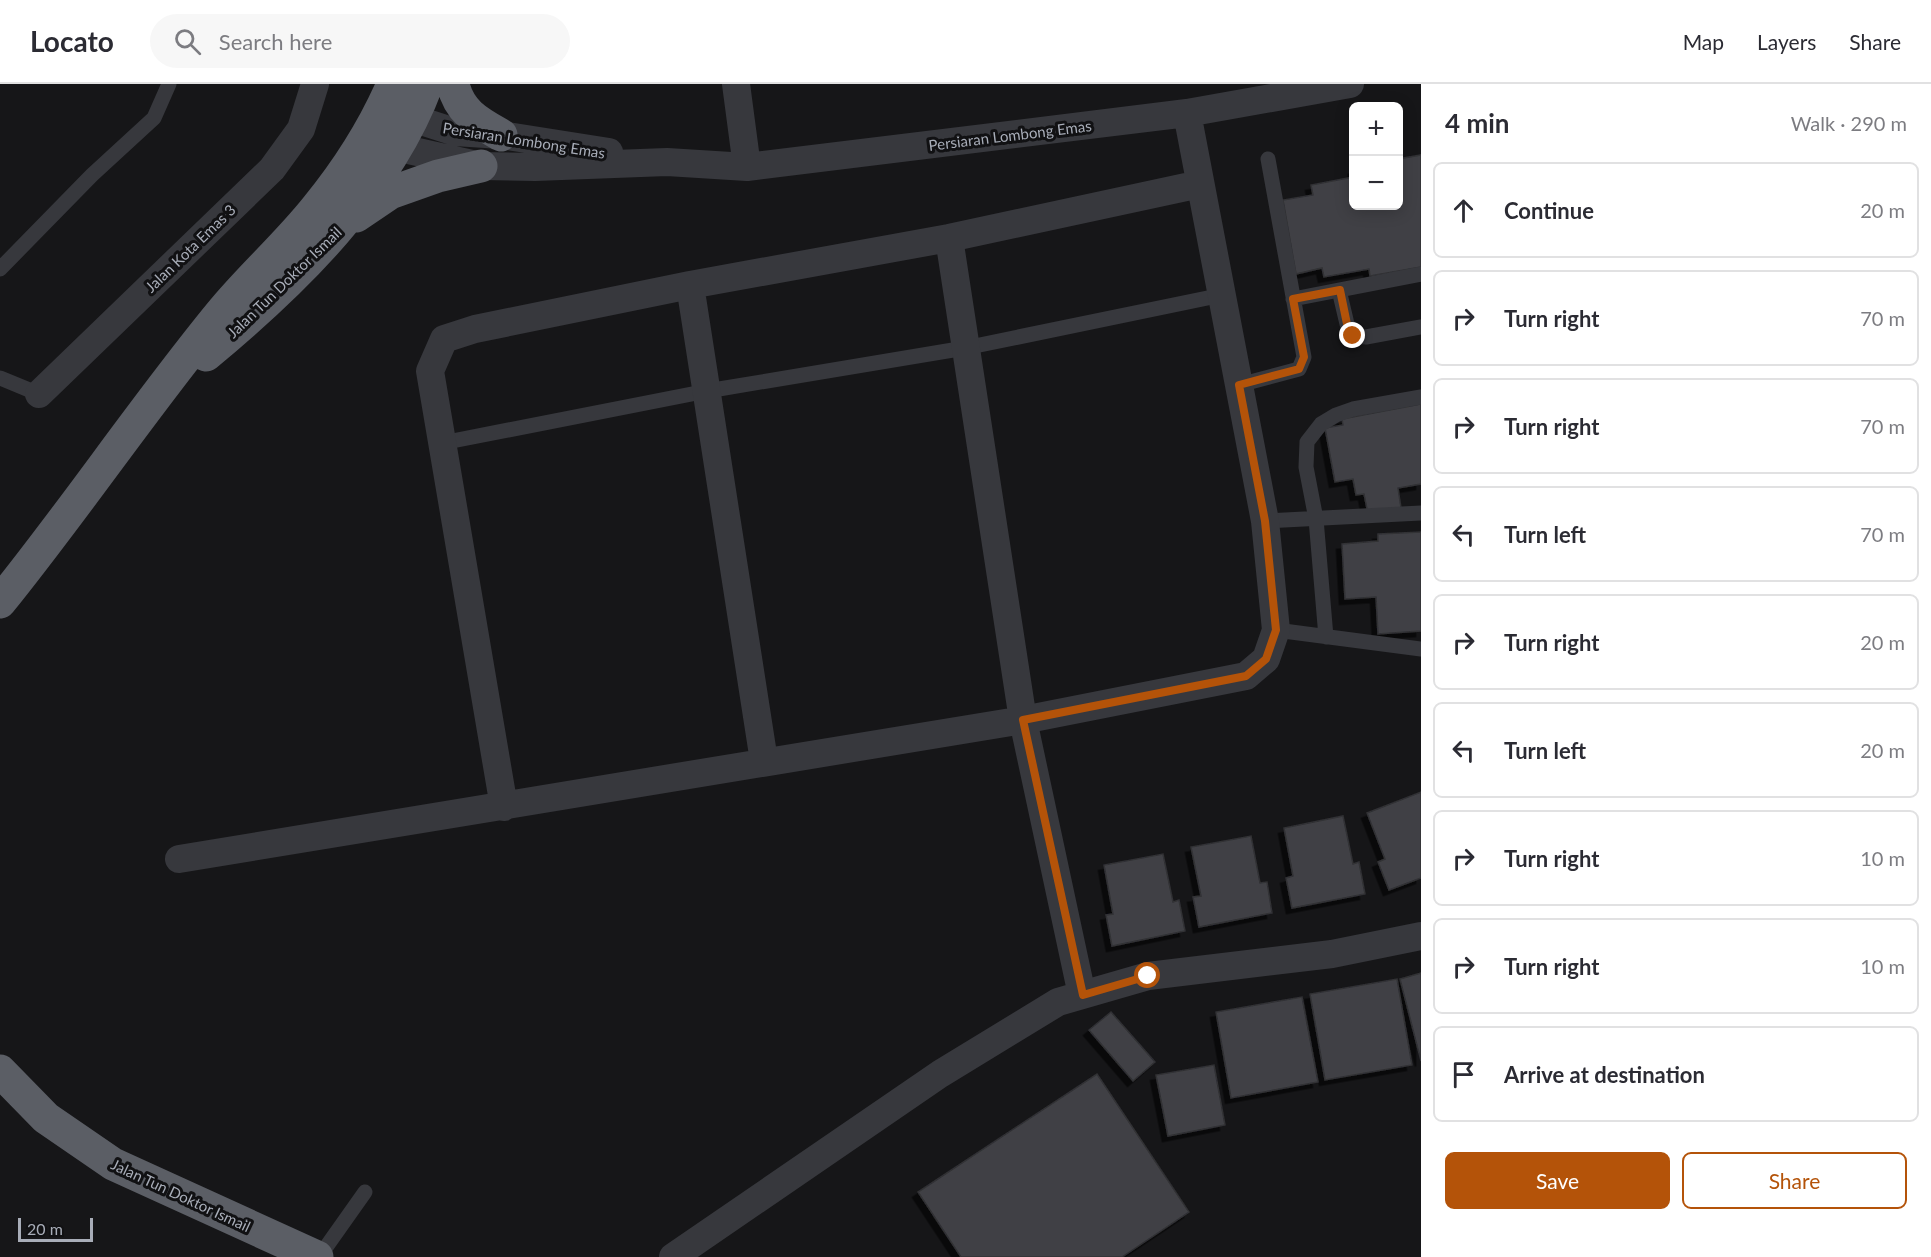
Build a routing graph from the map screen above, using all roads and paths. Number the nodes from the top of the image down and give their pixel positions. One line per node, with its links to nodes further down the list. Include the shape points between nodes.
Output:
1 (169, 84): 18 (lane, via 154,118)
2 (315, 84): 29 (street, Jalan Kota Emas 3, via 301,129 272,169)
3 (427, 84): 9 (highway, Jalan Tun Doktor Ismail)
4 (453, 84): 10 (highway, via 456,99 470,117)
5 (736, 84): 14 (street)
6 (1350, 84): 7 (street, Persiaran Lombong Emas)
7 (1186, 113): 14 (street, Persiaran Lombong Emas); 15 (street)
8 (385, 119): 9 (highway, Jalan Tun Doktor Ismail); 13 (street, Persiaran Lombong Emas); 16 (highway, Jalan Tun Doktor Ismail); 31 (highway, Jalan Tun Doktor Ismail, via 317,207 222,312)
9 (414, 120): 10 (street, Persiaran Lombong Emas, via 455,132)
10 (501, 135): 12 (street, Persiaran Lombong Emas)
11 (1268, 159): 23 (lane)
12 (667, 162): 13 (street, Persiaran Lombong Emas); 14 (street, Persiaran Lombong Emas)
13 (481, 166): 16 (highway, via 390,193)
14 (747, 167)
15 (1200, 184): 17 (street); 22 (street)
16 (343, 225): 31 (highway, Jalan Tun Doktor Ismail, via 239,327)
17 (950, 238): 20 (street); 25 (street)
18 (0, 269)
19 (1421, 274): 21 (lane)
20 (690, 285): 28 (street); 32 (street, via 474,328 444,339 430,371)
21 (1340, 290): 23 (lane); 24 (lane, via 1353,336 1366,338)
22 (1222, 294): 25 (lane); 27 (street)
23 (1293, 299): 27 (lane, via 1304,357 1299,369)
24 (1421, 327)
25 (965, 348): 28 (lane); 40 (street)
26 (0, 378): 29 (lane)
27 (1239, 385): 35 (street)
28 (707, 391): 32 (lane); 41 (street)
29 (39, 394)
30 (1421, 397): 34 (lane, via 1353,409 1321,424 1307,442 1306,467)
31 (153, 398): 36 (highway, Jalan Tun Doktor Ismail, via 66,520)
32 (442, 443): 42 (street)
33 (1421, 513): 34 (lane)
34 (1316, 519): 35 (lane); 38 (lane)
35 (1265, 521): 37 (street)
36 (0, 602)
37 (1276, 630): 38 (lane); 40 (street, via 1266,659 1246,676)
38 (1326, 637): 39 (lane)
39 (1421, 649)
40 (1023, 720): 41 (street); 45 (street)
41 (764, 761): 42 (street)
42 (504, 807): 43 (street)
43 (179, 859)
44 (1421, 936): 45 (street, via 1332,954 1148,976)
45 (1083, 995): 49 (street, via 1058,1002 940,1074)
46 (0, 1071): 48 (highway, Jalan Tun Doktor Ismail, via 46,1118 113,1164)
47 (365, 1192): 48 (lane)
48 (318, 1257)
49 (673, 1257)

